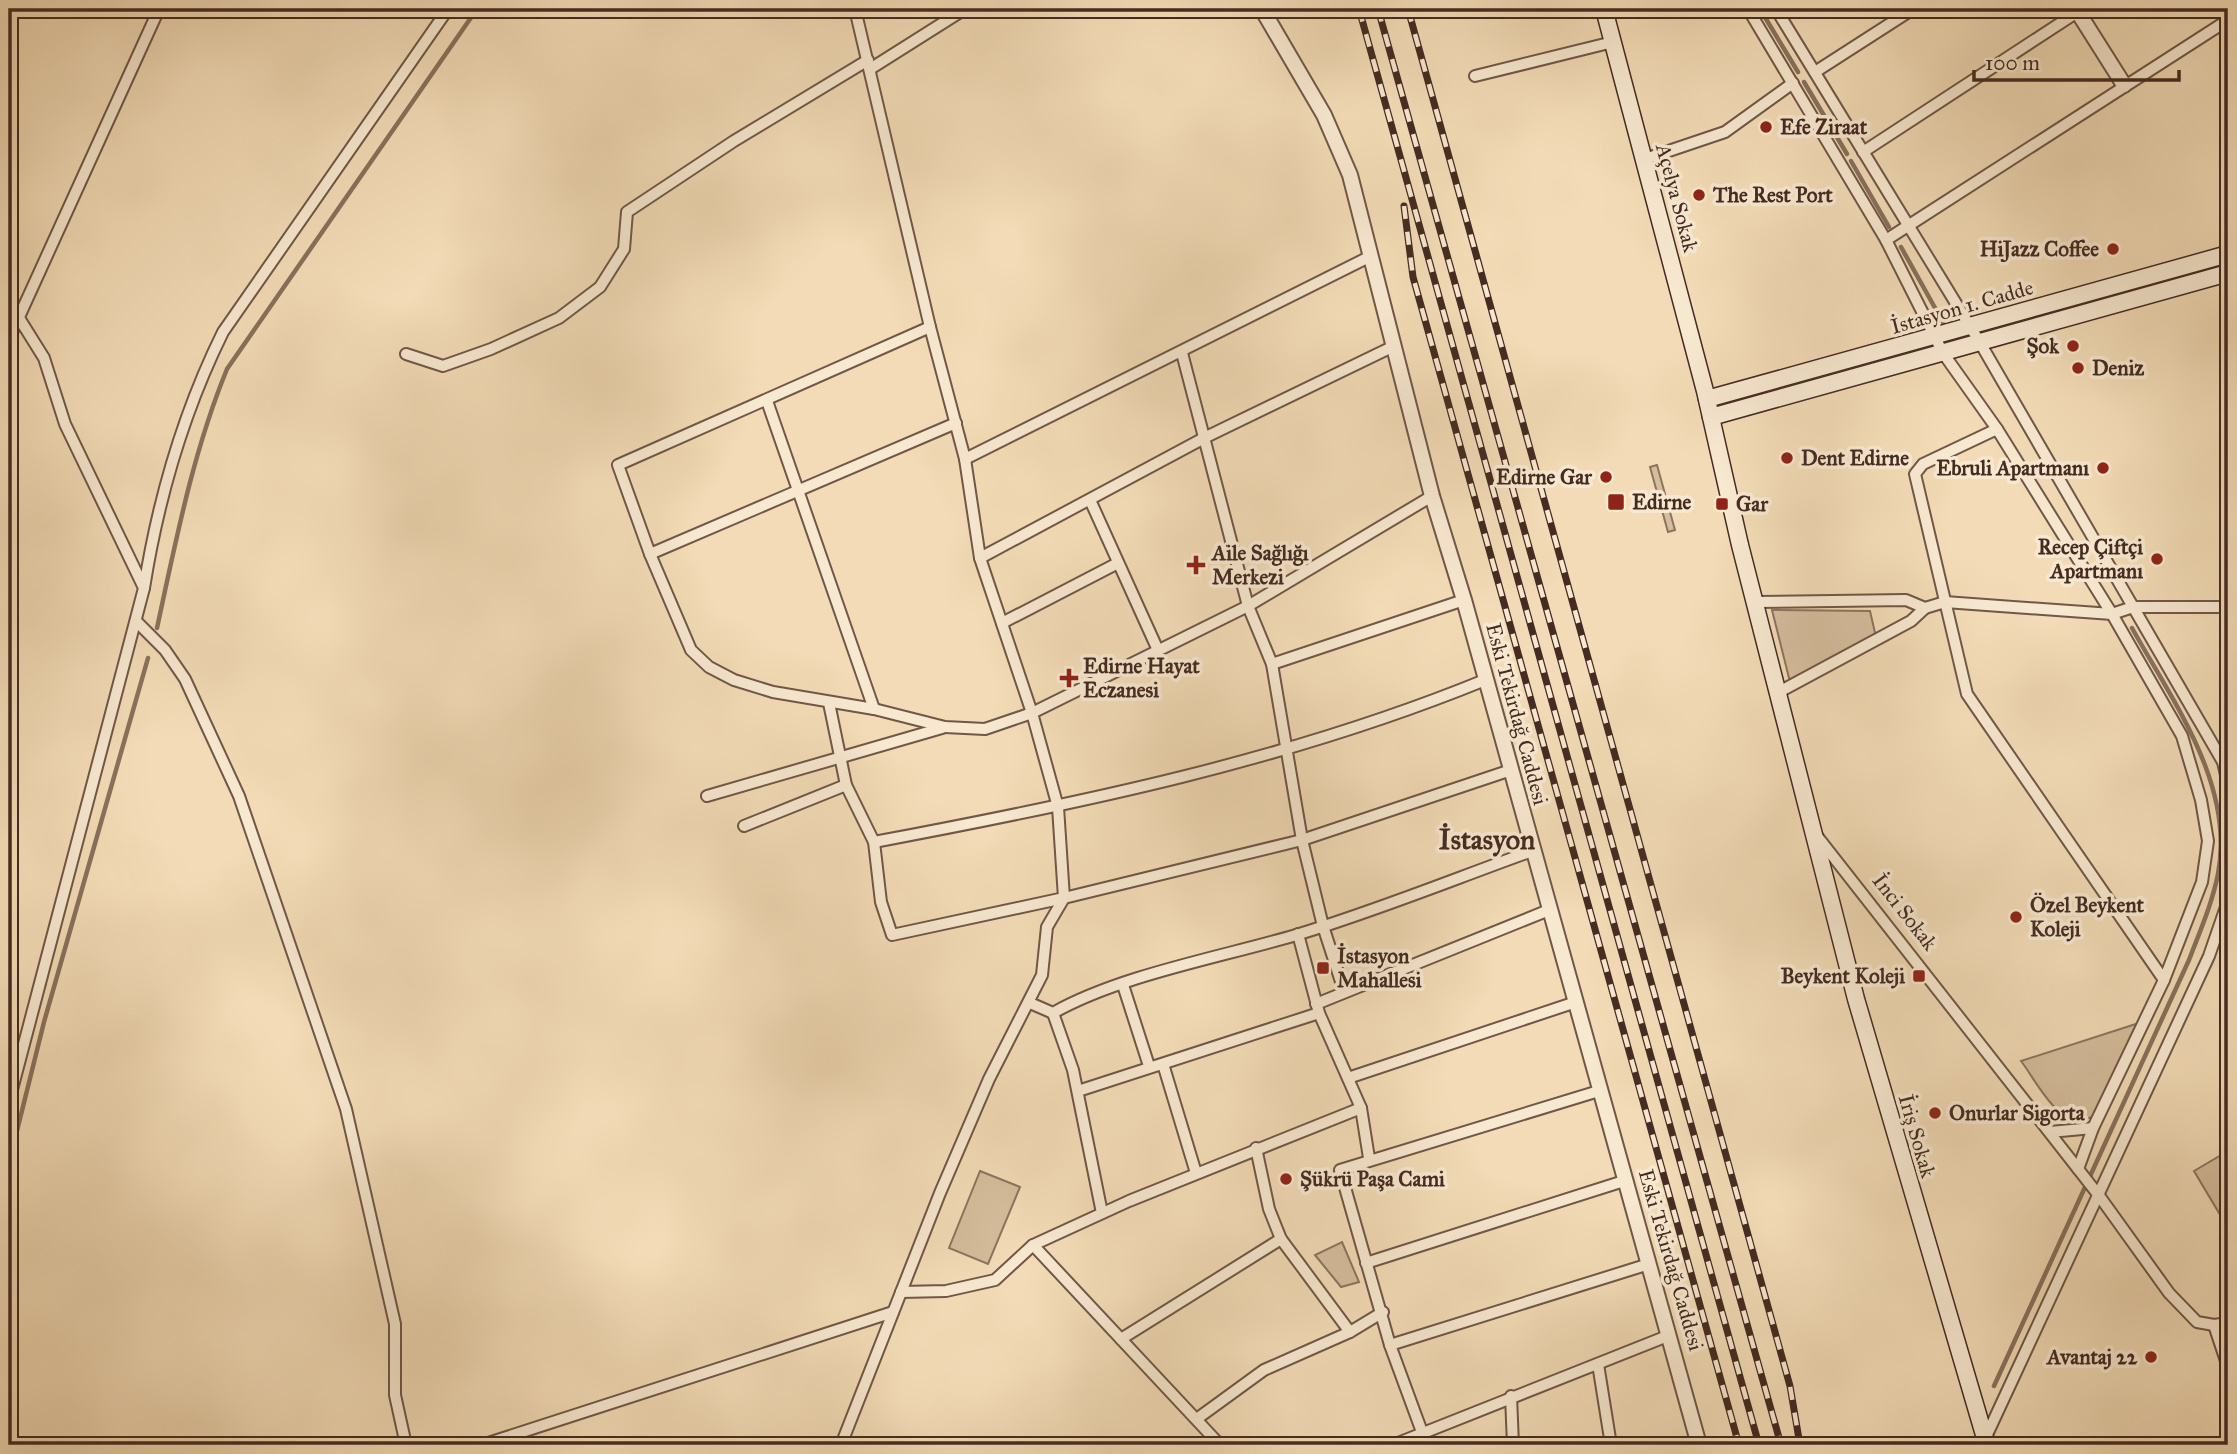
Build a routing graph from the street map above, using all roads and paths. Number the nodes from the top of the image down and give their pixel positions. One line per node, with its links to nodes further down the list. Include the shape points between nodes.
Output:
1 (159, 9): 25 (street)
2 (448, 9): 48 (street, via 223,332 180,433)
3 (855, 9): 13 (street)
4 (965, 9): 13 (street)
5 (1262, 9): 23 (street, Eski Tekirdağ Caddesi, via 1324,115 1350,175)
6 (1604, 9): 12 (main road, Açelya Sokak)
7 (1748, 9): 16 (street)
8 (1776, 9): 14 (street)
9 (1913, 9): 14 (street)
10 (2078, 10): 17 (street); 18 (street)
11 (2228, 20): 17 (street)
12 (1613, 42): 15 (street); 19 (main road, Açelya Sokak)
13 (869, 64): 27 (street); 34 (street, via 734,141 627,212 624,249 600,288 559,318 443,366)
14 (1815, 72): 18 (street)
15 (1475, 76)
16 (1793, 83): 19 (street, via 1725,132); 21 (street)
17 (2124, 85): 20 (street)
18 (1863, 152): 20 (street)
19 (1645, 159): 35 (main road, Açelya Sokak)
20 (1909, 227): 21 (street); 26 (street)
21 (1886, 240): 28 (street)
22 (2228, 254): 26 (main road, İstasyon 1. Cadde)
23 (1369, 257): 31 (street, Eski Tekirdağ Caddesi); 32 (street)
24 (2228, 273): 30 (main road, İstasyon 1. Cadde)
25 (19, 318): 29 (street); 48 (street, via 44,358 65,424)
26 (1970, 326): 28 (main road, İstasyon 1. Cadde); 30 (street)
27 (930, 327): 36 (street); 38 (street)
28 (1934, 336): 33 (street); 35 (main road, İstasyon 1. Cadde)
29 (9, 339)
30 (1979, 341): 33 (main road, İstasyon 1. Cadde); 53 (street)
31 (1392, 347): 40 (street); 43 (street, Eski Tekirdağ Caddesi)
32 (1182, 353): 40 (street); 41 (street)
33 (1943, 353): 37 (main road, İstasyon 1. Cadde); 39 (street)
34 (406, 354)
35 (1707, 399): 37 (main road, İnci Sokak)
36 (767, 401): 42 (street); 45 (street, via 618,465)
37 (1710, 417): 50 (main road, İnci Sokak)
38 (956, 423): 41 (street); 42 (street)
39 (1997, 429): 51 (street, via 1923,464 1915,474); 56 (street)
40 (1206, 438): 44 (street); 52 (street)
41 (965, 459): 46 (street)
42 (799, 489): 45 (street); 64 (street)
43 (1432, 496): 49 (street, Eski Tekirdağ Caddesi); 52 (street)
44 (1090, 500): 46 (street); 47 (street)
45 (650, 554): 63 (street, via 691,650 709,667 734,680)
46 (981, 558): 58 (street)
47 (1118, 563): 58 (street); 59 (street)
48 (144, 588): 57 (street)
49 (1464, 600): 60 (street); 61 (street, Eski Tekirdağ Caddesi)
50 (1755, 602): 55 (street, via 1906,600); 62 (main road, İnci Sokak)
51 (1945, 602): 55 (street); 56 (street); 84 (street, via 1967,694)
52 (1248, 606): 59 (street); 60 (street)
53 (2133, 607): 54 (street); 56 (street); 70 (street, via 2223,762)
54 (2228, 607)
55 (1925, 608): 62 (street, via 1911,621)
56 (2112, 614): 84 (street, via 2182,736 2201,800 2207,841 2203,882)
57 (136, 621): 96 (street); 126 (street, via 186,679 239,796 346,1109 396,1324 395,1395)
58 (1002, 623): 65 (street)
59 (1157, 648): 65 (street)
60 (1272, 664): 67 (street)
61 (1485, 680): 67 (street, via 1400,715); 69 (street, Eski Tekirdağ Caddesi)
62 (1779, 692): 75 (main road, İnci Sokak)
63 (829, 704): 64 (street); 68 (street)
64 (874, 709): 66 (street)
65 (1031, 713): 66 (street, via 985,729); 73 (street)
66 (945, 727): 68 (street)
67 (1286, 750): 73 (street); 76 (street)
68 (839, 758): 71 (street); 72 (street)
69 (1511, 770): 76 (street); 78 (street, Eski Tekirdağ Caddesi)
70 (2228, 784)
71 (846, 785): 74 (street); 77 (street)
72 (707, 796)
73 (1058, 807): 77 (street); 79 (street)
74 (744, 826)
75 (1817, 836): 99 (street, İnci Sokak); 125 (main road, İriş Sokak, via 1856,999)
76 (1302, 840): 79 (street); 82 (street)
77 (874, 842): 79 (street, via 881,902 892,935)
78 (1532, 851): 81 (street, Eski Tekirdağ Caddesi); 82 (street)
79 (1064, 898): 88 (street, via 1047,927 1042,975)
80 (2228, 901): 105 (street, via 2209,956)
81 (1549, 910): 86 (street); 87 (street, Eski Tekirdağ Caddesi)
82 (1323, 926): 83 (street); 86 (street)
83 (1298, 934): 85 (street); 89 (street)
84 (2164, 979): 98 (street)
85 (1123, 985): 90 (street); 92 (street)
86 (1344, 991): 89 (street)
87 (1576, 1002): 93 (street); 94 (street, Eski Tekirdağ Caddesi)
88 (1030, 1003): 90 (street); 111 (street, via 989,1079)
89 (1317, 1009): 91 (street); 93 (street)
90 (1053, 1013): 95 (street)
91 (1163, 1065): 92 (street); 103 (street)
92 (1149, 1066): 95 (street)
93 (1348, 1078): 97 (street)
94 (1602, 1090): 101 (street); 104 (street, Eski Tekirdağ Caddesi)
95 (1078, 1091): 106 (street)
96 (9, 1101)
97 (1360, 1108): 100 (street); 101 (street)
98 (2093, 1128): 99 (street); 102 (street)
99 (2050, 1132): 102 (street, İnci Sokak)
100 (1256, 1148): 103 (street); 107 (street, via 1269,1209)
101 (1369, 1158): 109 (street, via 1340,1170)
102 (2078, 1169): 105 (street, İnci Sokak)
103 (1196, 1174): 106 (street)
104 (1627, 1180): 109 (street); 110 (street, Eski Tekirdağ Caddesi)
105 (2100, 1197): 115 (street, İnci Sokak, via 2169,1293 2197,1322); 125 (street)
106 (1102, 1213): 108 (street)
107 (1282, 1239): 116 (street); 118 (street)
108 (1033, 1245): 111 (street, via 995,1280 946,1291); 118 (street)
109 (1366, 1264): 113 (street)
110 (1648, 1264): 117 (street, Eski Tekirdağ Caddesi); 119 (street)
111 (901, 1292): 112 (street)
112 (893, 1312): 127 (street); 128 (street)
113 (1383, 1312): 116 (street); 119 (street)
114 (2228, 1323): 115 (street)
115 (2214, 1325): 121 (street)
116 (1350, 1332): 123 (street, via 1264,1370)
117 (1670, 1335): 120 (street); 133 (street, Eski Tekirdağ Caddesi)
118 (1121, 1339): 123 (street)
119 (1390, 1346): 124 (street)
120 (1598, 1364): 122 (street); 132 (street)
121 (2228, 1367)
122 (1511, 1396): 124 (street); 131 (street)
123 (1198, 1418): 129 (street)
124 (1422, 1432): 130 (street)
125 (1986, 1442)
126 (406, 1445)
127 (482, 1445)
128 (842, 1445)
129 (1220, 1445)
130 (1394, 1445)
131 (1513, 1445)
132 (1611, 1445)
133 (1699, 1445)

